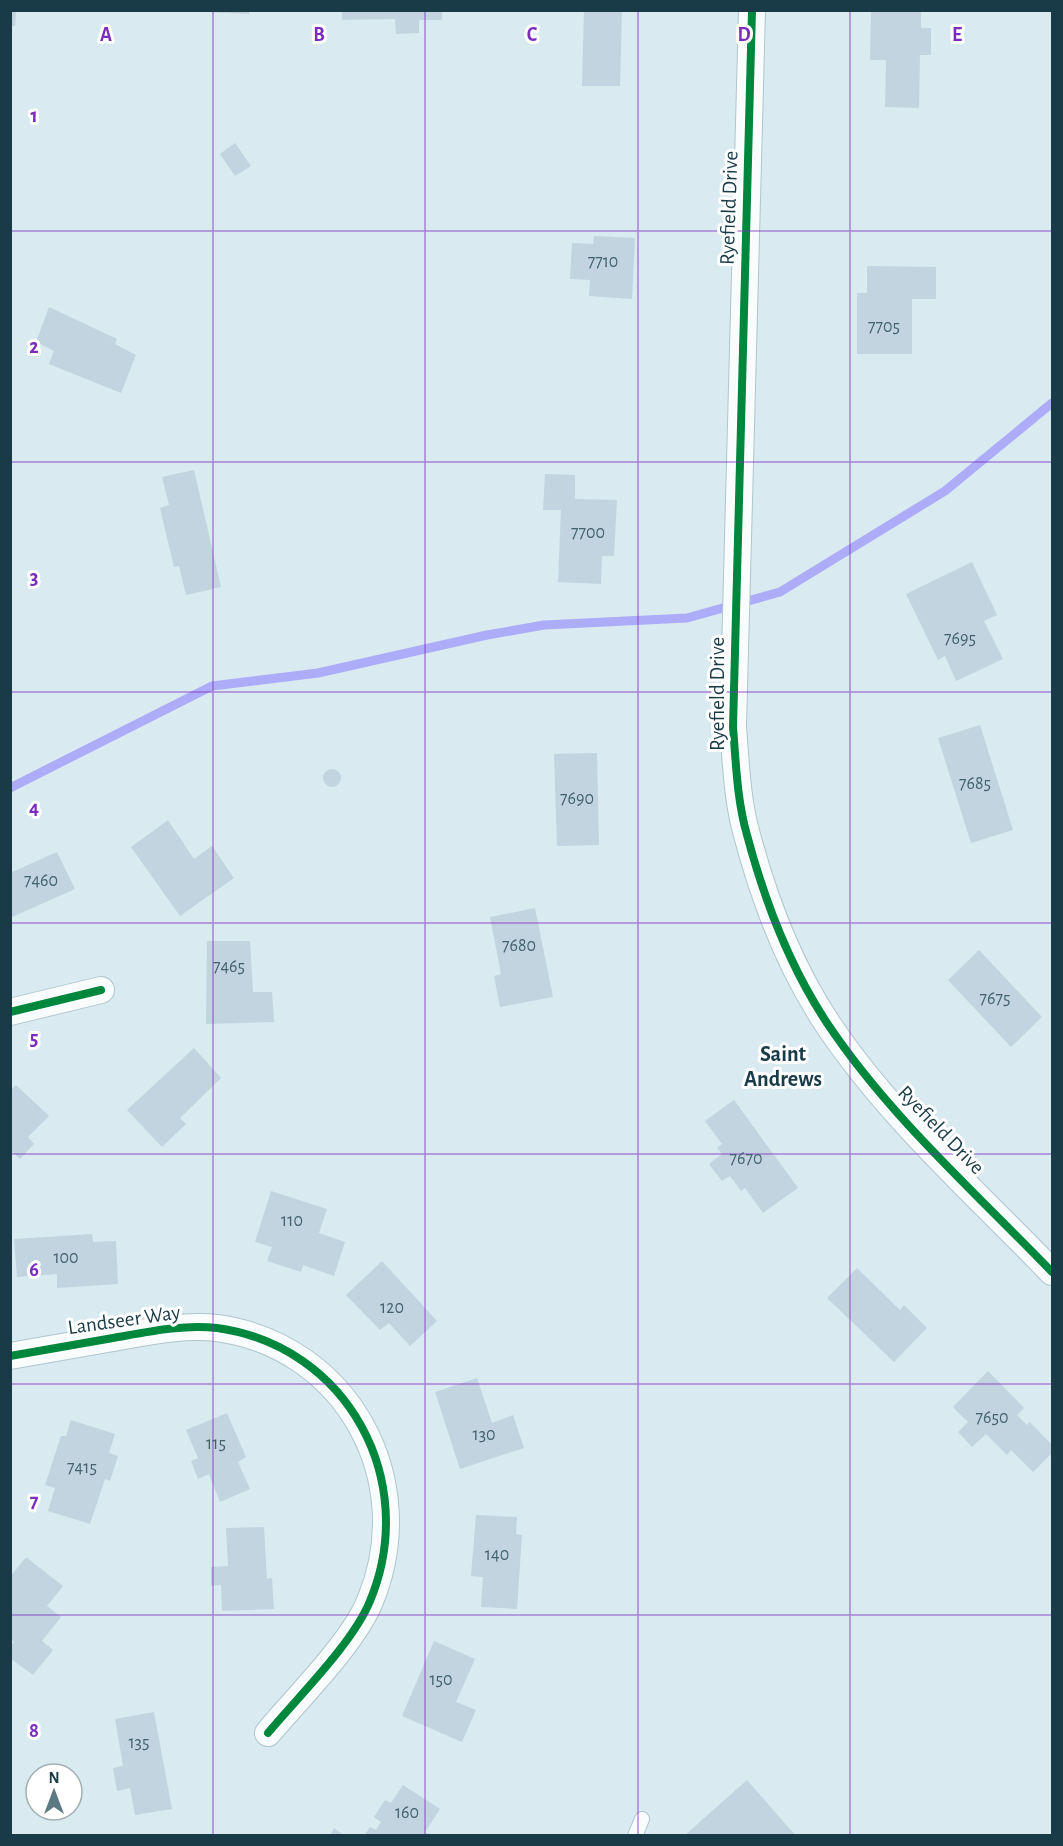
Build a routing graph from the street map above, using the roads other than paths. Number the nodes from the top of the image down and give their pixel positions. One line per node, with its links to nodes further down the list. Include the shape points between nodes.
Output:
1 (752, 10): 4 (street, Ryefield Drive, via 733,727 737,781 747,834 783,941 826,1022 883,1097)
2 (101, 990): 3 (street)
3 (10, 1012)
4 (1053, 1272)
5 (10, 1356): 6 (street, Landseer Way, via 165,1328 216,1328 252,1336 286,1351 320,1374 348,1404 369,1438 384,1484 387,1528 382,1568 370,1603 353,1632)
6 (268, 1734)
7 (642, 1819): 8 (lane)
8 (635, 1836)

